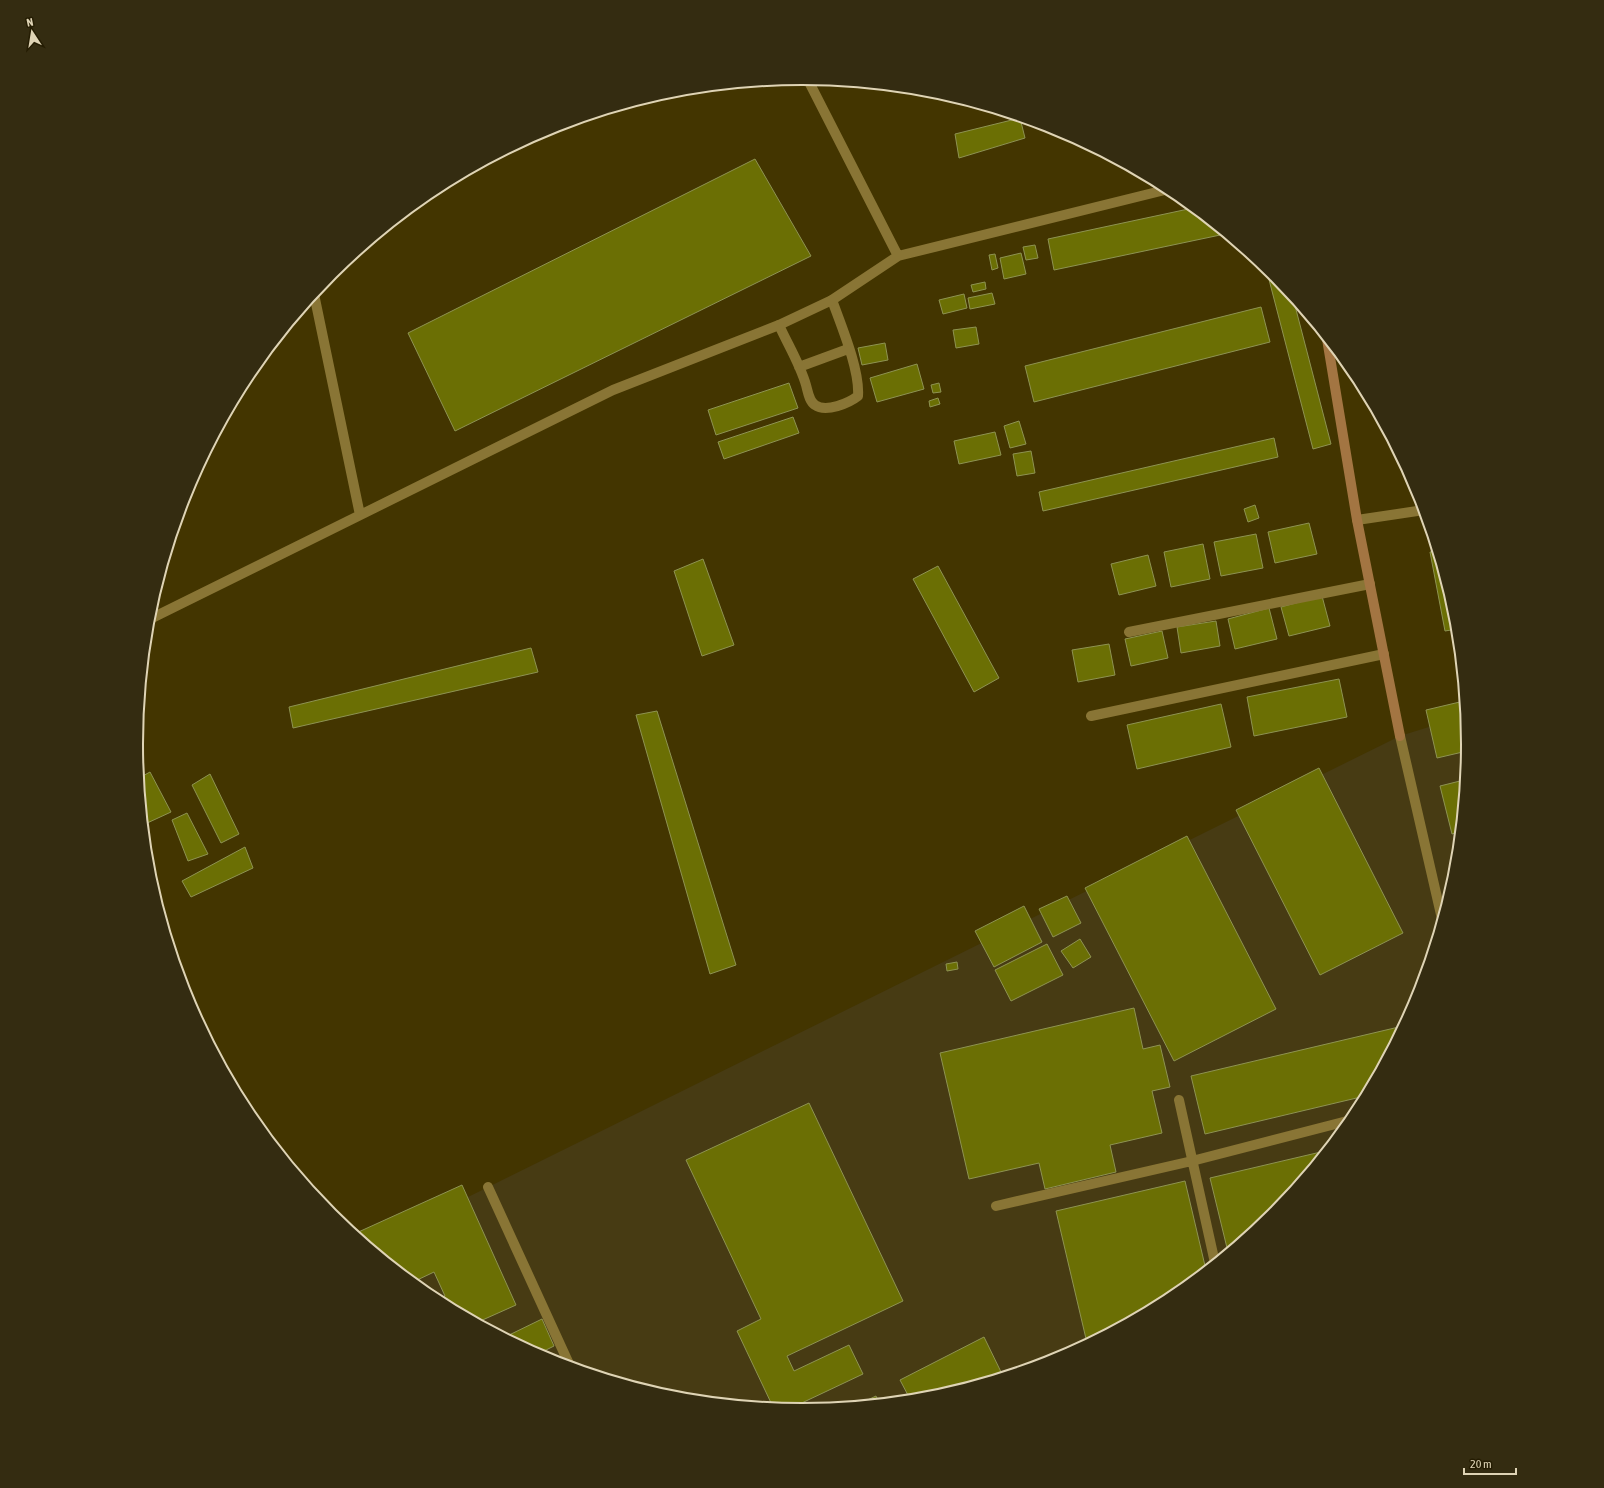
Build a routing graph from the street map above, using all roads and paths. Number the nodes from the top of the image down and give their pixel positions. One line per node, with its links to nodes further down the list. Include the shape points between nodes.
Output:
1 (811, 85): 3 (street)
2 (1159, 190): 3 (street)
3 (898, 256): 5 (street)
4 (315, 300): 11 (street)
5 (832, 300): 6 (street); 8 (street)
6 (779, 325): 9 (street); 11 (street, via 613,390)
7 (1328, 347): 12 (street)
8 (848, 349): 9 (street); 9 (street, via 859,389 858,396 852,401 822,408 814,405)
9 (799, 367)
10 (1418, 511): 12 (street)
11 (360, 515): 14 (street)
12 (1356, 520): 13 (street)
13 (1370, 584): 15 (street); 16 (street)
14 (156, 616)
15 (1129, 632)
16 (1384, 654): 17 (street); 18 (street)
17 (1091, 716)
18 (1440, 910)
19 (1179, 1100): 21 (street)
20 (1341, 1123): 21 (street)
21 (1192, 1161): 23 (street); 24 (street)
22 (488, 1187): 25 (street)
23 (996, 1206)
24 (1214, 1258)
25 (567, 1359)

